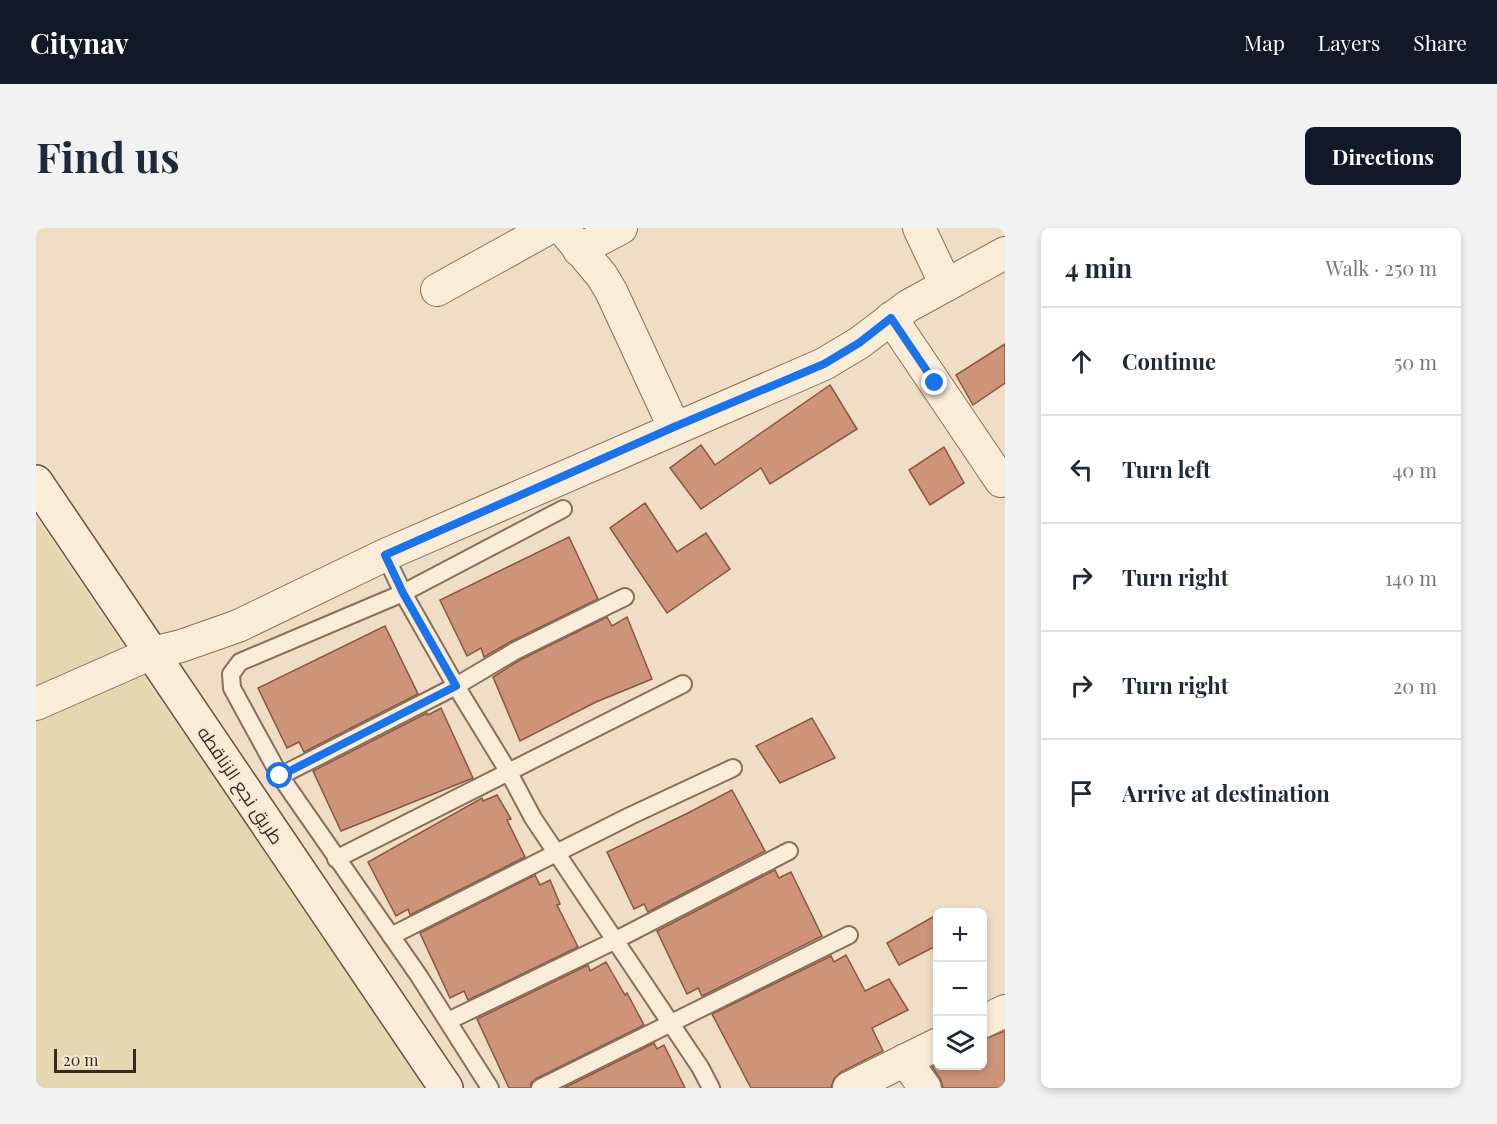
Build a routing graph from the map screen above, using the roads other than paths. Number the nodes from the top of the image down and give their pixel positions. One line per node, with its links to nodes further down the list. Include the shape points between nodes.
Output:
1 (549, 228): 7 (street)
2 (621, 228): 4 (street)
3 (919, 228): 6 (street)
4 (571, 239): 9 (street, via 611,291)
5 (1005, 253): 6 (street)
6 (946, 285): 8 (street)
7 (437, 290)
8 (891, 318): 9 (street, via 824,364); 10 (street)
9 (674, 427): 13 (street)
10 (1001, 481)
11 (36, 482): 16 (street, طريق نجع الزناقطه)
12 (563, 509): 14 (lane)
13 (385, 555): 14 (lane); 16 (street, via 238,626)
14 (403, 593): 18 (lane); 22 (lane, via 240,662 231,674 232,688)
15 (625, 597): 18 (lane, via 515,651)
16 (152, 654): 19 (street); 35 (street, طريق نجع الزناقطه)
17 (683, 684): 21 (lane)
18 (456, 686): 21 (lane); 22 (lane)
19 (36, 704)
20 (733, 768): 24 (lane)
21 (508, 771): 24 (lane, via 533,818); 25 (lane)
22 (280, 776): 25 (lane)
23 (789, 851): 28 (lane)
24 (558, 853): 27 (lane); 28 (lane)
25 (336, 859): 27 (lane)
26 (849, 935): 32 (lane)
27 (392, 936): 31 (lane)
28 (614, 941): 31 (lane); 32 (lane)
29 (1005, 1011): 30 (street)
30 (987, 1020)
31 (448, 1021): 36 (lane)
32 (671, 1023): 37 (lane); 38 (lane)
33 (933, 1046): 34 (street)
34 (905, 1060): 39 (street); 40 (street)
35 (446, 1088)
36 (490, 1088)
37 (540, 1088)
38 (711, 1088)
39 (849, 1088)
40 (925, 1088)

